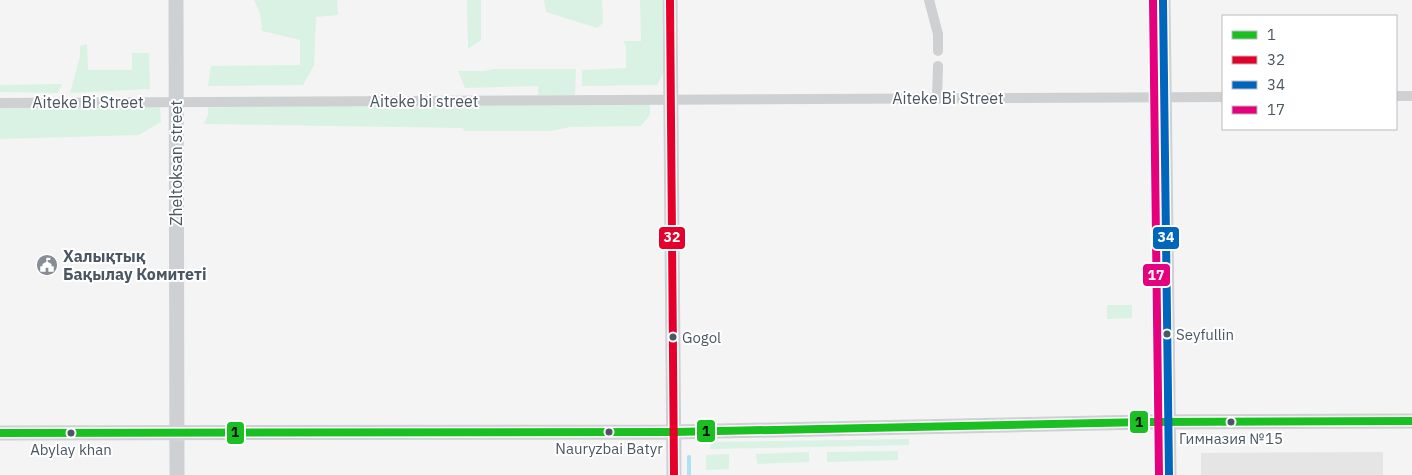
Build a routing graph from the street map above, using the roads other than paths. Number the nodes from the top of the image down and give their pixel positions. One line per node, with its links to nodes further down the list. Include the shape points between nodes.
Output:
1 (176, 0): 13 (main road, Zheltoksan street)
2 (670, 0): 12 (main road)
3 (929, 0): 5 (street, via 938,34)
4 (1163, 0): 9 (main road)
5 (938, 51)
6 (938, 66): 11 (street)
7 (1397, 96): 8 (street)
8 (1412, 96)
9 (1164, 97): 10 (street, Aiteke Bi Street); 11 (street, Aiteke Bi Street); 16 (main road)
10 (1222, 97)
11 (937, 98): 12 (street, Aiteke Bi Street)
12 (672, 100): 13 (street, Aiteke bi street); 19 (main road)
13 (176, 102): 14 (street, Aiteke Bi Street); 18 (main road, Zheltoksan street)
14 (0, 103)
15 (1412, 421): 16 (main road)
16 (1168, 422): 19 (main road); 22 (main road)
17 (0, 432): 18 (main road)
18 (177, 432): 19 (main road); 20 (main road, Zheltoksan street)
19 (674, 432): 21 (main road)
20 (177, 475)
21 (674, 475)
22 (1169, 475)

